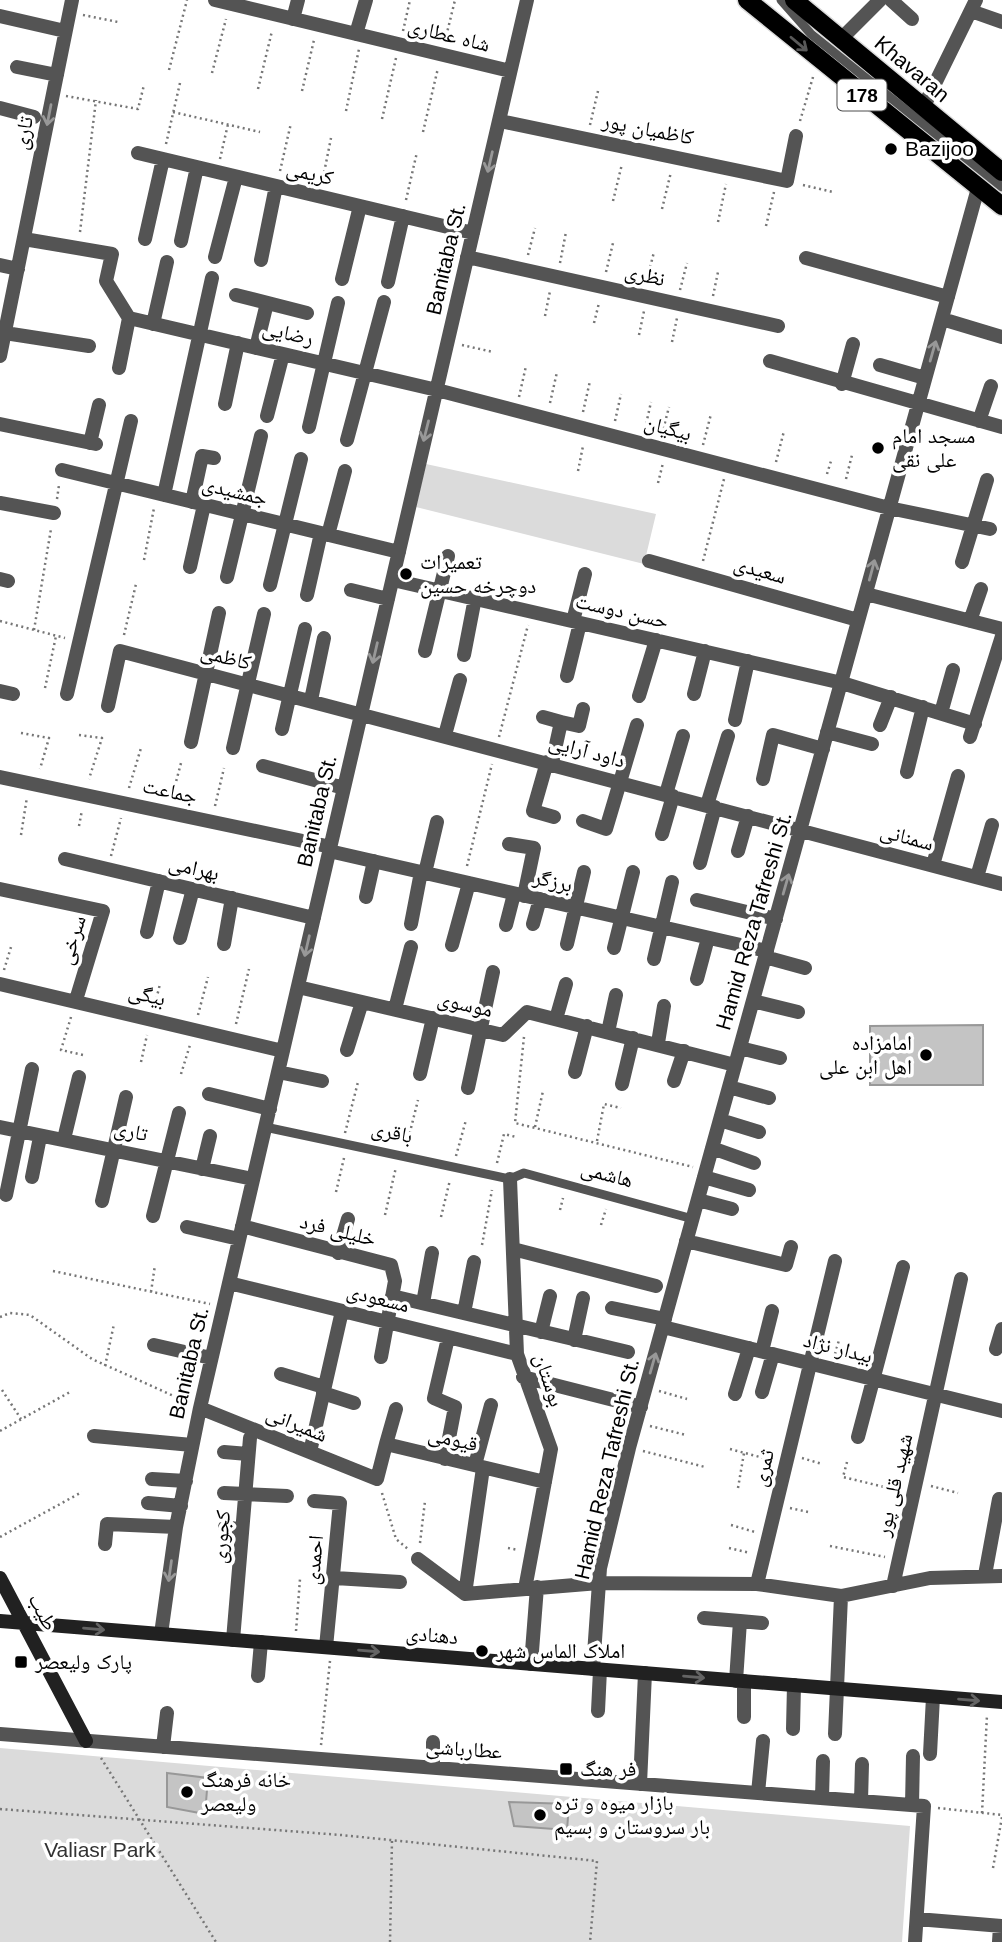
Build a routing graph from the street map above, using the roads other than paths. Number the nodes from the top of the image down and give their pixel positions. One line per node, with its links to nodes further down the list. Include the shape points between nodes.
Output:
1 (298, 0): 13 (street)
2 (366, 0): 17 (street)
3 (527, 0): 20 (street, Banitaba St.)
4 (747, 0): 34 (main road, 178, one-way to 34)
5 (781, 0): 33 (lane, via 811,34)
6 (794, 0): 18 (main road, Khavaran / 178)
7 (880, 0): 18 (street)
8 (891, 0): 14 (street)
9 (223, 2): 13 (street, شاه عطاری)
10 (71, 6): 16 (street, تاری)
11 (973, 6): 15 (street); 23 (street)
12 (0, 16): 16 (street)
13 (293, 19): 17 (street, شاه عطاری)
14 (912, 19)
15 (1002, 22)
16 (65, 31): 21 (street, تاری)
17 (359, 35): 20 (street, شاه عطاری)
18 (841, 40): 23 (main road, Khavaran / 178)
19 (17, 67): 21 (street)
20 (510, 71): 25 (street, Banitaba St.)
21 (57, 75): 39 (street, تاری, one-way to 39)
22 (0, 108): 24 (street)
23 (923, 108): 30 (main road, Khavaran / 178)
24 (34, 117)
25 (500, 121): 26 (street, کاظمیان پور, via 782,180); 38 (street, Banitaba St., one-way to 38)
26 (796, 136)
27 (138, 153): 28 (street, کریمی)
28 (163, 159): 29 (street, کریمی); 40 (street)
29 (197, 167): 31 (street, کریمی); 41 (street)
30 (1002, 172)
31 (236, 177): 32 (street, کریمی); 42 (street)
32 (276, 186): 35 (street, کریمی); 45 (street)
33 (1002, 187)
34 (978, 188): 36 (main road, 178); 53 (street, Hamid Reza Tafreshi St.)
35 (360, 206): 37 (street, کریمی); 50 (street)
36 (1002, 206)
37 (403, 216): 38 (street, کریمی); 51 (street)
38 (473, 233): 43 (street, Banitaba St.)
39 (24, 239): 48 (street, تاری); 58 (street, via 112,254 106,281)
40 (145, 239)
41 (181, 242)
42 (215, 257)
43 (467, 257): 61 (street, نظری); 79 (street, Banitaba St.)
44 (806, 258): 53 (street)
45 (261, 260)
46 (167, 262): 60 (street)
47 (0, 265): 48 (street)
48 (18, 269): 62 (street, تاری)
49 (212, 278): 63 (street)
50 (342, 279)
51 (388, 282)
52 (236, 295): 55 (street)
53 (948, 297): 59 (street, Hamid Reza Tafreshi St.)
54 (384, 302): 75 (street)
55 (267, 303): 57 (street); 68 (street)
56 (338, 303): 72 (street)
57 (307, 313)
58 (129, 318): 60 (street, رضایی); 74 (street)
59 (942, 318): 64 (street); 76 (street, Hamid Reza Tafreshi St., one-way to 59)
60 (153, 324): 63 (street, رضایی)
61 (778, 326)
62 (5, 333): 67 (street); 70 (street, تاری)
63 (199, 335): 65 (street, رضایی); 97 (street)
64 (1002, 337)
65 (238, 343): 68 (street, رضایی); 80 (street)
66 (853, 344): 77 (street)
67 (89, 346)
68 (256, 348): 69 (street, رضایی)
69 (283, 354): 72 (street, رضایی); 83 (street)
70 (0, 356)
71 (771, 362): 77 (street)
72 (324, 363): 75 (street, رضایی); 87 (street)
73 (880, 365): 76 (street)
74 (118, 368)
75 (363, 372): 79 (street, رضایی); 90 (street)
76 (925, 378): 82 (street, Hamid Reza Tafreshi St.)
77 (842, 384): 82 (street)
78 (991, 386): 85 (street)
79 (437, 390): 100 (street, بیگیان); 107 (street, Banitaba St., one-way to 107)
80 (225, 404)
81 (99, 405): 86 (street, via 93,444)
82 (918, 405): 85 (street); 100 (street, Hamid Reza Tafreshi St.)
83 (267, 416)
84 (131, 421): 96 (street)
85 (979, 421): 88 (street)
86 (0, 424)
87 (309, 427)
88 (1002, 427)
89 (261, 436): 102 (street)
90 (347, 440)
91 (208, 457): 99 (street)
92 (301, 458): 104 (street)
93 (62, 470): 96 (street, جمشیدی)
94 (345, 471): 106 (street)
95 (987, 480): 103 (street)
96 (117, 484): 97 (street, جمشیدی); 143 (street)
97 (160, 494): 99 (street, جمشیدی)
98 (0, 503): 101 (street)
99 (198, 503): 102 (street, جمشیدی); 111 (street)
100 (889, 508): 103 (street, بیگیان); 120 (street, Hamid Reza Tafreshi St., one-way to 100)
101 (54, 513)
102 (242, 514): 104 (street, جمشیدی); 113 (street)
103 (972, 524): 105 (street, بیگیان); 110 (street)
104 (286, 525): 106 (street, جمشیدی); 115 (street)
105 (990, 529)
106 (325, 534): 107 (street, جمشیدی); 119 (street)
107 (399, 552): 114 (street, Banitaba St.)
108 (448, 556): 118 (street)
109 (649, 561): 125 (street, سعیدی)
110 (962, 562)
111 (190, 566)
112 (585, 574): 127 (street)
113 (227, 578)
114 (393, 580): 118 (street, حسن دوست); 122 (street, Banitaba St.)
115 (270, 585)
116 (981, 589): 126 (street)
117 (351, 590): 122 (street)
118 (439, 590): 121 (street, حسن دوست); 134 (street)
119 (307, 594)
120 (866, 594): 125 (street, Hamid Reza Tafreshi St.); 126 (street)
121 (475, 598): 127 (street, حسن دوست); 135 (street)
122 (388, 599): 152 (street, Banitaba St., one-way to 152)
123 (219, 613): 138 (street)
124 (264, 614): 142 (street)
125 (858, 620): 141 (street, Hamid Reza Tafreshi St.)
126 (970, 621): 129 (street)
127 (577, 622): 132 (street, حسن دوست); 139 (street)
128 (305, 629): 144 (street)
129 (1002, 629)
130 (1002, 636): 153 (street, حسن دوست, via 973,731)
131 (324, 638): 148 (street)
132 (656, 640): 133 (street, حسن دوست); 146 (street)
133 (705, 651): 136 (street, حسن دوست); 145 (street)
134 (425, 652)
135 (464, 655)
136 (748, 661): 141 (street, حسن دوست); 154 (street)
137 (953, 670): 153 (street)
138 (205, 673): 142 (street, کاظمی); 149 (street, کاظمی, via 120,652); 162 (street)
139 (567, 676)
140 (460, 680): 159 (street)
141 (842, 683): 147 (street, حسن دوست); 158 (street, Hamid Reza Tafreshi St.)
142 (250, 684): 144 (street, کاظمی); 164 (street)
143 (67, 694)
144 (289, 694): 148 (street, کاظمی); 157 (street)
145 (694, 694)
146 (639, 695)
147 (891, 697): 150 (street, حسن دوست); 156 (street)
148 (311, 700): 152 (street, کاظمی)
149 (108, 706)
150 (923, 707): 153 (street, حسن دوست); 168 (street)
151 (583, 709): 166 (street, via 579,726 552,716)
152 (362, 713): 159 (street, داود آرایی); 173 (street, Banitaba St.)
153 (941, 713)
154 (735, 720)
155 (638, 725): 172 (street)
156 (880, 725)
157 (282, 729)
158 (827, 732): 163 (street); 165 (street, Hamid Reza Tafreshi St.)
159 (444, 735): 166 (street, داود آرایی)
160 (683, 736): 174 (street)
161 (728, 736): 175 (street)
162 (191, 741)
163 (872, 744)
164 (233, 748)
165 (823, 748): 171 (street, via 772,735); 181 (street, Hamid Reza Tafreshi St.)
166 (549, 763): 172 (street, داود آرایی); 177 (street, via 533,811)
167 (262, 766): 173 (street)
168 (907, 772)
169 (958, 776): 189 (street)
170 (0, 777): 184 (street, جماعت)
171 (763, 779)
172 (621, 782): 174 (street, داود آرایی); 178 (street, via 606,829)
173 (344, 788): 184 (street, Banitaba St.)
174 (669, 795): 175 (street, داود آرایی); 182 (street)
175 (711, 806): 176 (street, داود آرایی); 188 (street)
176 (748, 816): 181 (street, داود آرایی); 185 (street)
177 (554, 817)
178 (583, 821)
179 (437, 822): 192 (street)
180 (992, 825): 193 (street)
181 (801, 830): 189 (street, سمنانی); 208 (street, Hamid Reza Tafreshi St., one-way to 181)
182 (662, 834)
183 (509, 844): 200 (street, via 534,848)
184 (330, 849): 187 (street, برزگر); 206 (street, Banitaba St.)
185 (738, 851)
186 (65, 859): 194 (street, بهرامی)
187 (374, 861): 192 (street, برزگر); 201 (street)
188 (700, 863)
189 (933, 866): 193 (street, سمنانی)
190 (584, 872): 205 (street)
191 (633, 872): 207 (street)
192 (423, 873): 196 (street, برزگر); 209 (street)
193 (977, 877): 197 (street, سمنانی)
194 (159, 881): 199 (street, بهرامی); 213 (street)
195 (672, 882): 212 (street)
196 (466, 883): 200 (street, برزگر); 218 (street)
197 (1002, 884)
198 (0, 889): 230 (street, سرخی, via 103,912)
199 (193, 889): 202 (street, بهرامی); 214 (street)
200 (519, 895): 203 (street, برزگر); 211 (street)
201 (366, 897)
202 (232, 898): 206 (street, بهرامی); 216 (street)
203 (540, 900): 205 (street, برزگر); 210 (street)
204 (697, 900): 208 (street)
205 (575, 908): 207 (street, برزگر); 217 (street)
206 (314, 918): 228 (street, Banitaba St., one-way to 228)
207 (622, 918): 212 (street, برزگر); 220 (street)
208 (776, 919): 221 (street, Hamid Reza Tafreshi St.)
209 (411, 923)
210 (533, 924)
211 (506, 925)
212 (661, 927): 215 (street, برزگر); 222 (street)
213 (147, 932)
214 (180, 938)
215 (708, 938): 221 (street, برزگر); 225 (street)
216 (224, 944)
217 (567, 944)
218 (452, 945)
219 (411, 947): 234 (street)
220 (614, 948)
221 (766, 954): 223 (street, برزگر); 231 (street, Hamid Reza Tafreshi St.)
222 (654, 959)
223 (805, 968)
224 (494, 972): 239 (street)
225 (697, 979)
226 (0, 984): 230 (street, بیگی)
227 (566, 984): 237 (street)
228 (298, 987): 232 (street, موسوی); 245 (street, Banitaba St.)
229 (616, 995): 240 (street)
230 (76, 1000): 245 (street, بیگی)
231 (753, 1001): 235 (street); 243 (street, Hamid Reza Tafreshi St.)
232 (362, 1002): 234 (street, موسوی); 244 (street)
233 (664, 1006): 242 (street)
234 (395, 1009): 236 (street, موسوی)
235 (798, 1013)
236 (433, 1018): 239 (street, موسوی); 252 (street)
237 (556, 1019): 238 (street); 239 (street, موسوی, via 527,1012 503,1035)
238 (587, 1027): 240 (street); 251 (street)
239 (481, 1030): 258 (street)
240 (608, 1032): 241 (street)
241 (633, 1038): 242 (street); 256 (street)
242 (658, 1043): 246 (street)
243 (740, 1048): 247 (street); 248 (street, Hamid Reza Tafreshi St.)
244 (347, 1050)
245 (283, 1051): 250 (street, Banitaba St.)
246 (684, 1051): 248 (street); 254 (street)
247 (780, 1058)
248 (735, 1065): 257 (street, Hamid Reza Tafreshi St.)
249 (33, 1069): 267 (street)
250 (278, 1072): 255 (street); 262 (street, Banitaba St.)
251 (575, 1072)
252 (421, 1074)
253 (79, 1077): 271 (street)
254 (674, 1081)
255 (322, 1082)
256 (622, 1084)
257 (729, 1087): 261 (street); 264 (street, Hamid Reza Tafreshi St.)
258 (468, 1088)
259 (209, 1094): 262 (street)
260 (126, 1097): 272 (street)
261 (769, 1098)
262 (270, 1109): 265 (street, Banitaba St.)
263 (178, 1113): 274 (street)
264 (720, 1121): 268 (street); 273 (street, Hamid Reza Tafreshi St.)
265 (265, 1127): 279 (street, Banitaba St.); 280 (lane, باقری)
266 (0, 1128): 267 (street, تاری)
267 (19, 1131): 270 (street, تاری); 282 (street)
268 (759, 1132)
269 (210, 1136): 276 (street)
270 (40, 1137): 271 (street, تاری); 278 (street)
271 (64, 1139): 272 (street, تاری)
272 (114, 1149): 274 (street, تاری); 284 (street)
273 (712, 1149): 275 (street); 277 (street, Hamid Reza Tafreshi St.)
274 (166, 1160): 276 (street, تاری); 286 (street)
275 (754, 1163)
276 (202, 1169): 279 (street, تاری)
277 (705, 1173): 281 (street); 283 (street, Hamid Reza Tafreshi St.)
278 (32, 1177)
279 (253, 1179): 290 (street, Banitaba St.)
280 (510, 1179): 288 (lane, هاشمی, via 524,1173); 293 (street, بوستان)
281 (749, 1190)
282 (6, 1195)
283 (698, 1200): 285 (street); 288 (street, Hamid Reza Tafreshi St.)
284 (102, 1201)
285 (732, 1209)
286 (153, 1216)
287 (348, 1219): 294 (street)
288 (693, 1219): 291 (street, Hamid Reza Tafreshi St.)
289 (187, 1227): 290 (street, خلیلی فرد)
290 (241, 1233): 294 (street, خلیلی فرد); 300 (street, Banitaba St.)
291 (687, 1241): 292 (street, via 786,1265); 311 (street, Hamid Reza Tafreshi St.)
292 (791, 1247)
293 (513, 1249): 301 (street); 312 (street, بوستان)
294 (338, 1253): 302 (street, خلیلی فرد, via 391,1265)
295 (432, 1253): 305 (street)
296 (835, 1261): 324 (street, ثمری)
297 (474, 1262): 309 (street)
298 (903, 1267): 327 (street)
299 (961, 1279): 331 (street, شهید قلی پور)
300 (229, 1283): 307 (street, مسعودی); 323 (street, Banitaba St.)
301 (656, 1286)
302 (392, 1296): 305 (street); 310 (street)
303 (550, 1296): 314 (street)
304 (583, 1298): 316 (street)
305 (424, 1303): 309 (street)
306 (612, 1308): 311 (street, بیدار نژاد)
307 (342, 1311): 310 (street, مسعودی); 328 (street)
308 (772, 1311): 319 (street)
309 (464, 1313): 312 (street)
310 (386, 1321): 315 (street, مسعودی); 322 (street)
311 (664, 1323): 319 (street, بیدار نژاد); 334 (street, Hamid Reza Tafreshi St., one-way to 311)
312 (516, 1325): 314 (street); 321 (street, بوستان)
313 (1002, 1329): 318 (street)
314 (541, 1332): 316 (street)
315 (448, 1338): 321 (street, مسعودی); 346 (street, via 434,1398 455,1406)
316 (574, 1339): 320 (street)
317 (155, 1345): 323 (street)
318 (996, 1349)
319 (761, 1351): 324 (street, بیدار نژاد); 329 (street); 330 (street)
320 (628, 1352)
321 (517, 1354): 326 (street, بوستان)
322 (381, 1357)
323 (211, 1358): 335 (street, Banitaba St.)
324 (810, 1363): 327 (street, بیدار نژاد); 369 (street, ثمری)
325 (281, 1374): 328 (street)
326 (523, 1377): 334 (street); 350 (street, بوستان, via 551,1449)
327 (873, 1379): 331 (street, بیدار نژاد); 339 (street)
328 (323, 1390): 332 (street); 344 (street)
329 (762, 1392)
330 (735, 1394)
331 (936, 1394): 337 (street, بیدار نژاد); 370 (street, شهید قلی پور, via 898,1560)
332 (354, 1403)
333 (491, 1405): 347 (street)
334 (641, 1407): 368 (street, Hamid Reza Tafreshi St.)
335 (200, 1408): 342 (street, Banitaba St.); 344 (street, شمیرانی)
336 (396, 1409): 341 (street)
337 (1002, 1411)
338 (94, 1436): 342 (street)
339 (858, 1437)
340 (250, 1438): 345 (street, کجوری)
341 (386, 1444): 344 (street, شمیرانی, via 377,1479); 346 (street, قیومی)
342 (192, 1445): 349 (street, Banitaba St.)
343 (224, 1452): 345 (street)
344 (310, 1452)
345 (248, 1454): 352 (street, کجوری)
346 (445, 1459): 347 (street, قیومی)
347 (479, 1467): 350 (street, قیومی); 372 (street)
348 (152, 1479): 349 (street)
349 (186, 1480): 357 (street, Banitaba St.)
350 (545, 1482): 371 (street, بوستان)
351 (224, 1493): 352 (street)
352 (245, 1494): 353 (street); 360 (street, کجوری)
353 (287, 1496)
354 (999, 1499): 363 (street)
355 (314, 1501): 366 (street, احمدی, via 340,1503)
356 (148, 1503): 357 (street)
357 (181, 1506): 358 (street, Banitaba St.)
358 (176, 1527): 361 (street, via 107,1524); 379 (street, Banitaba St., one-way to 379)
359 (225, 1527): 360 (street)
360 (242, 1530): 380 (street, کجوری)
361 (105, 1544)
362 (418, 1559): 372 (street)
363 (985, 1575): 364 (street); 370 (street)
364 (1002, 1576)
365 (0, 1578): 378 (main road, طیب)
366 (335, 1578): 367 (street); 382 (street, احمدی)
367 (400, 1582)
368 (599, 1583): 369 (street); 371 (street); 384 (street, Hamid Reza Tafreshi St.)
369 (757, 1584): 373 (street)
370 (898, 1585): 373 (street)
371 (531, 1588): 372 (street); 383 (street, بوستان)
372 (465, 1594)
373 (841, 1596): 389 (street)
374 (704, 1618): 376 (street)
375 (0, 1621): 378 (main road, دهنادی)
376 (740, 1621): 377 (street); 387 (street)
377 (762, 1622)
378 (26, 1623): 379 (main road, دهنادی, one-way to 379); 398 (main road, طیب)
379 (161, 1634): 380 (main road, دهنادی)
380 (233, 1640): 381 (main road, دهنادی)
381 (261, 1642): 382 (main road, دهنادی); 386 (street)
382 (329, 1648): 383 (main road, دهنادی, one-way to 383)
383 (531, 1664): 384 (main road, دهنادی)
384 (596, 1669): 385 (main road, دهنادی); 392 (street, Hamid Reza Tafreshi St.)
385 (646, 1673): 387 (main road, دهنادی, one-way to 387); 407 (street)
386 (258, 1676)
387 (740, 1681): 388 (main road, دهنادی); 394 (street)
388 (794, 1685): 389 (main road, دهنادی); 395 (street)
389 (836, 1689): 390 (main road, دهنادی); 397 (street)
390 (933, 1697): 391 (main road, دهنادی, one-way to 391); 402 (street)
391 (995, 1702)
392 (598, 1711)
393 (167, 1713): 401 (street)
394 (744, 1717)
395 (793, 1729)
396 (0, 1734): 398 (street, عطارباشی)
397 (835, 1734)
398 (88, 1741): 401 (street, عطارباشی)
399 (763, 1741): 408 (street)
400 (433, 1742): 406 (street)
401 (163, 1747): 406 (street, عطارباشی)
402 (930, 1754)
403 (913, 1756): 411 (street)
404 (823, 1761): 409 (street)
405 (862, 1764): 410 (street)
406 (433, 1768): 407 (street, عطارباشی)
407 (640, 1784): 408 (street, عطارباشی)
408 (758, 1793): 409 (street, عطارباشی)
409 (822, 1798): 410 (street, عطارباشی)
410 (861, 1801): 411 (street, عطارباشی)
411 (918, 1806): 412 (street)
412 (917, 1919): 413 (street); 414 (street)
413 (1001, 1926): 415 (street)
414 (915, 1942)
415 (999, 1942)

